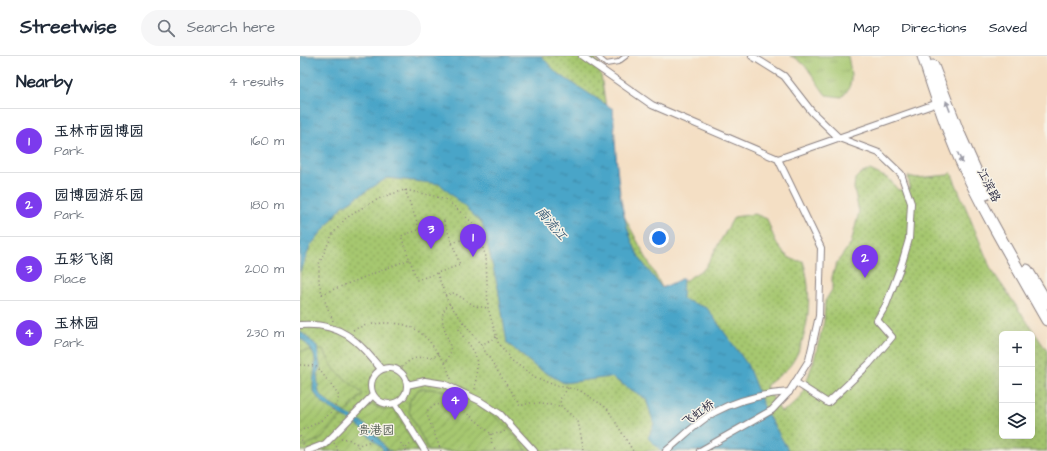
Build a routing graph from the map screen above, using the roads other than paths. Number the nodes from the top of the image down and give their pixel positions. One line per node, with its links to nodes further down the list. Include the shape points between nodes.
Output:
1 (582, 56): 9 (street, via 652,104)
2 (597, 56): 3 (lane, via 606,64 618,62)
3 (626, 56)
4 (752, 56): 8 (street, via 784,76 812,112)
5 (922, 56): 7 (main road, 江滨路)
6 (930, 56): 10 (main road, 江滨路, one-way to 6, via 989,201 958,131)
7 (938, 103): 8 (street); 11 (main road, 江滨路, one-way to 11, via 961,160)
8 (839, 138): 9 (street); 14 (street, via 879,153 901,174 911,203 909,239 886,306 877,320 892,337 869,364 828,403)
9 (778, 159): 14 (street, via 821,248 819,316 808,360)
10 (1047, 303)
11 (1047, 320)
12 (300, 325): 13 (street, via 336,328 360,343)
13 (381, 369): 15 (street, via 399,370); 17 (street, via 376,372 370,383)
14 (795, 382): 16 (street)
15 (407, 385): 18 (street, via 404,396); 21 (street, via 425,380 474,398 500,414)
16 (788, 392): 22 (street, 飞虹桥, via 740,401 714,412); 23 (street, via 772,410)
17 (373, 395): 18 (street, via 382,403); 19 (street, via 325,444)
18 (395, 403): 20 (street)
19 (307, 451)
20 (425, 451)
21 (534, 451)
22 (666, 451)
23 (700, 451)

